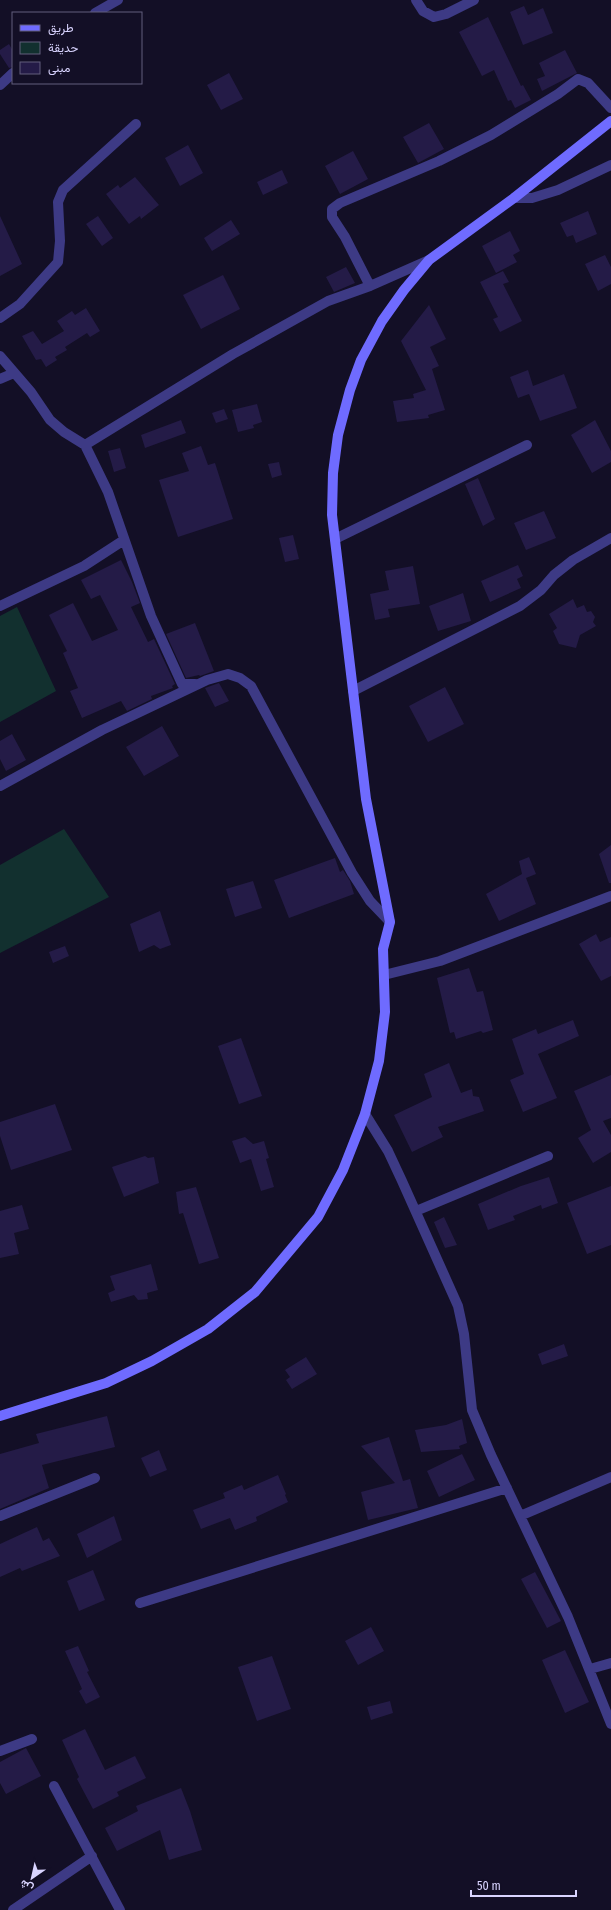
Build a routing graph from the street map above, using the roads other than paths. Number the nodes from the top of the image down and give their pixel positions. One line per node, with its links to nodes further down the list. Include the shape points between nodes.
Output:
1 (118, 0): 4 (street)
2 (416, 0): 3 (street, via 423,11 434,17)
3 (474, 0)
4 (97, 12)
5 (12, 74): 6 (street)
6 (0, 85)
7 (611, 108): 13 (street, via 588,83 578,79 491,135 439,161 340,203 332,209 332,217)
8 (611, 121): 11 (main road)
9 (136, 124): 14 (street, via 63,190 58,202 58,262 20,304)
10 (611, 165): 11 (street, via 552,192 532,198)
11 (514, 198): 12 (main road)
12 (429, 260): 13 (street); 21 (main road, via 382,321 361,360 350,390 338,435 332,473)
13 (370, 286): 18 (street, via 328,301 240,350)
14 (0, 318)
15 (0, 356): 16 (street)
16 (14, 373): 17 (street); 18 (street, via 50,420)
17 (0, 379)
18 (85, 445): 22 (street, via 108,492)
19 (527, 445): 21 (street)
20 (611, 538): 25 (street, via 572,560 520,606)
21 (335, 539): 25 (main road)
22 (124, 540): 23 (street, via 84,566); 24 (street, via 151,616 182,684)
23 (0, 606)
24 (196, 684): 26 (street, via 102,730); 28 (street, via 228,674 240,678 251,686 352,874 370,901)
25 (353, 691): 28 (main road, via 366,799)
26 (0, 786)
27 (611, 896): 29 (street, via 440,961)
28 (390, 922): 29 (main road, via 383,949)
29 (384, 974): 30 (main road, via 385,1012 378,1061)
30 (365, 1114): 32 (street, via 388,1151); 33 (main road, via 343,1170 318,1217 255,1292 208,1329 152,1361 106,1383)
31 (548, 1156): 32 (street)
32 (416, 1211): 36 (street, via 458,1306 464,1334 472,1410)
33 (0, 1416)
34 (611, 1477): 38 (street)
35 (94, 1478): 37 (street)
36 (507, 1488): 38 (street); 39 (street)
37 (0, 1516)
38 (520, 1516): 41 (street)
39 (140, 1603)
40 (611, 1663): 41 (street)
41 (590, 1669): 42 (street)
42 (611, 1724)
43 (32, 1738): 44 (street)
44 (0, 1751)
45 (54, 1786): 46 (street)
46 (92, 1856): 47 (street); 48 (street)
47 (13, 1910)
48 (120, 1910)

